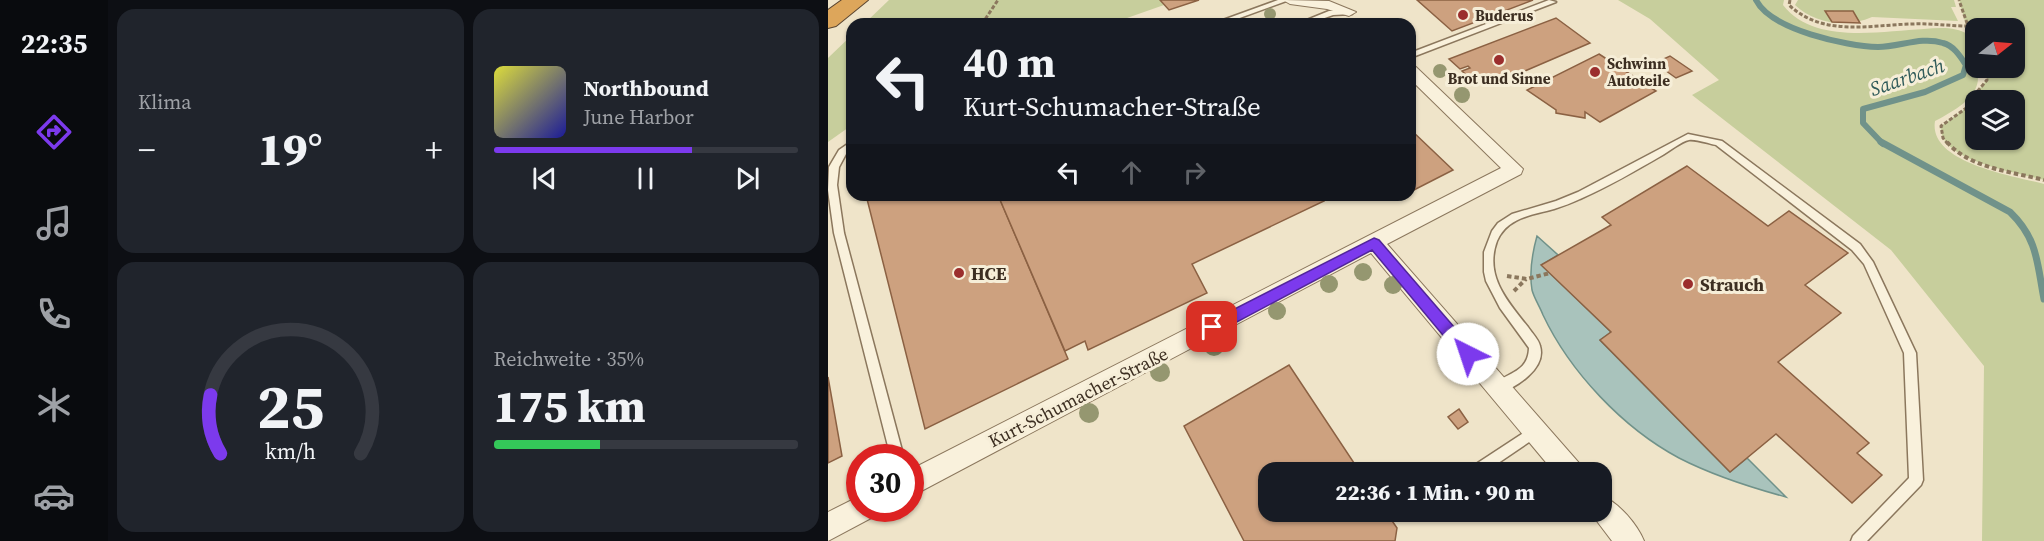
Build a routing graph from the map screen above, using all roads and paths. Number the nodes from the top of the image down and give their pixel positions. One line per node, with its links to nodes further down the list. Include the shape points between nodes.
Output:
1 (847, 0): 16 (highway)
2 (857, 0): 16 (highway)
3 (998, 0): 11 (path)
4 (1285, 0): 12 (lane)
5 (1290, 0): 10 (street)
6 (1338, 0): 10 (street)
7 (1790, 0): 17 (path, via 1795,13 1832,26)
8 (1959, 0): 15 (path)
9 (1552, 2): 18 (lane)
10 (1349, 12): 13 (lane); 14 (street)
11 (985, 18)
12 (1233, 18)
13 (1318, 18)
14 (1356, 18)
15 (1965, 18)
16 (828, 19)
17 (1965, 26)
18 (1416, 54)
19 (1416, 76): 23 (street, Kurt-Schumacher-Straße, via 1514,169)
20 (1987, 78): 22 (path, via 1972,104 1941,126 1940,136 1965,157)
21 (846, 149): 28 (lane, via 834,167 832,185 839,234)
22 (2044, 180)
23 (1374, 243): 26 (street); 31 (street, Kurt-Schumacher-Straße)
24 (1550, 273): 25 (path)
25 (1527, 279)
26 (1498, 389): 27 (street); 36 (lane, via 1532,366 1536,357 1535,346 1495,290 1489,273 1488,257 1499,228 1525,213 1565,202 1688,136 1719,143 1856,246 1868,262 1910,353 1916,480)
27 (1534, 432): 29 (lane); 30 (street)
28 (893, 444)
29 (1490, 462)
30 (1561, 462)
31 (924, 477)
32 (846, 518): 34 (street)
33 (1612, 520): 35 (street)
34 (828, 527)
35 (1630, 541)
36 (1858, 541)

